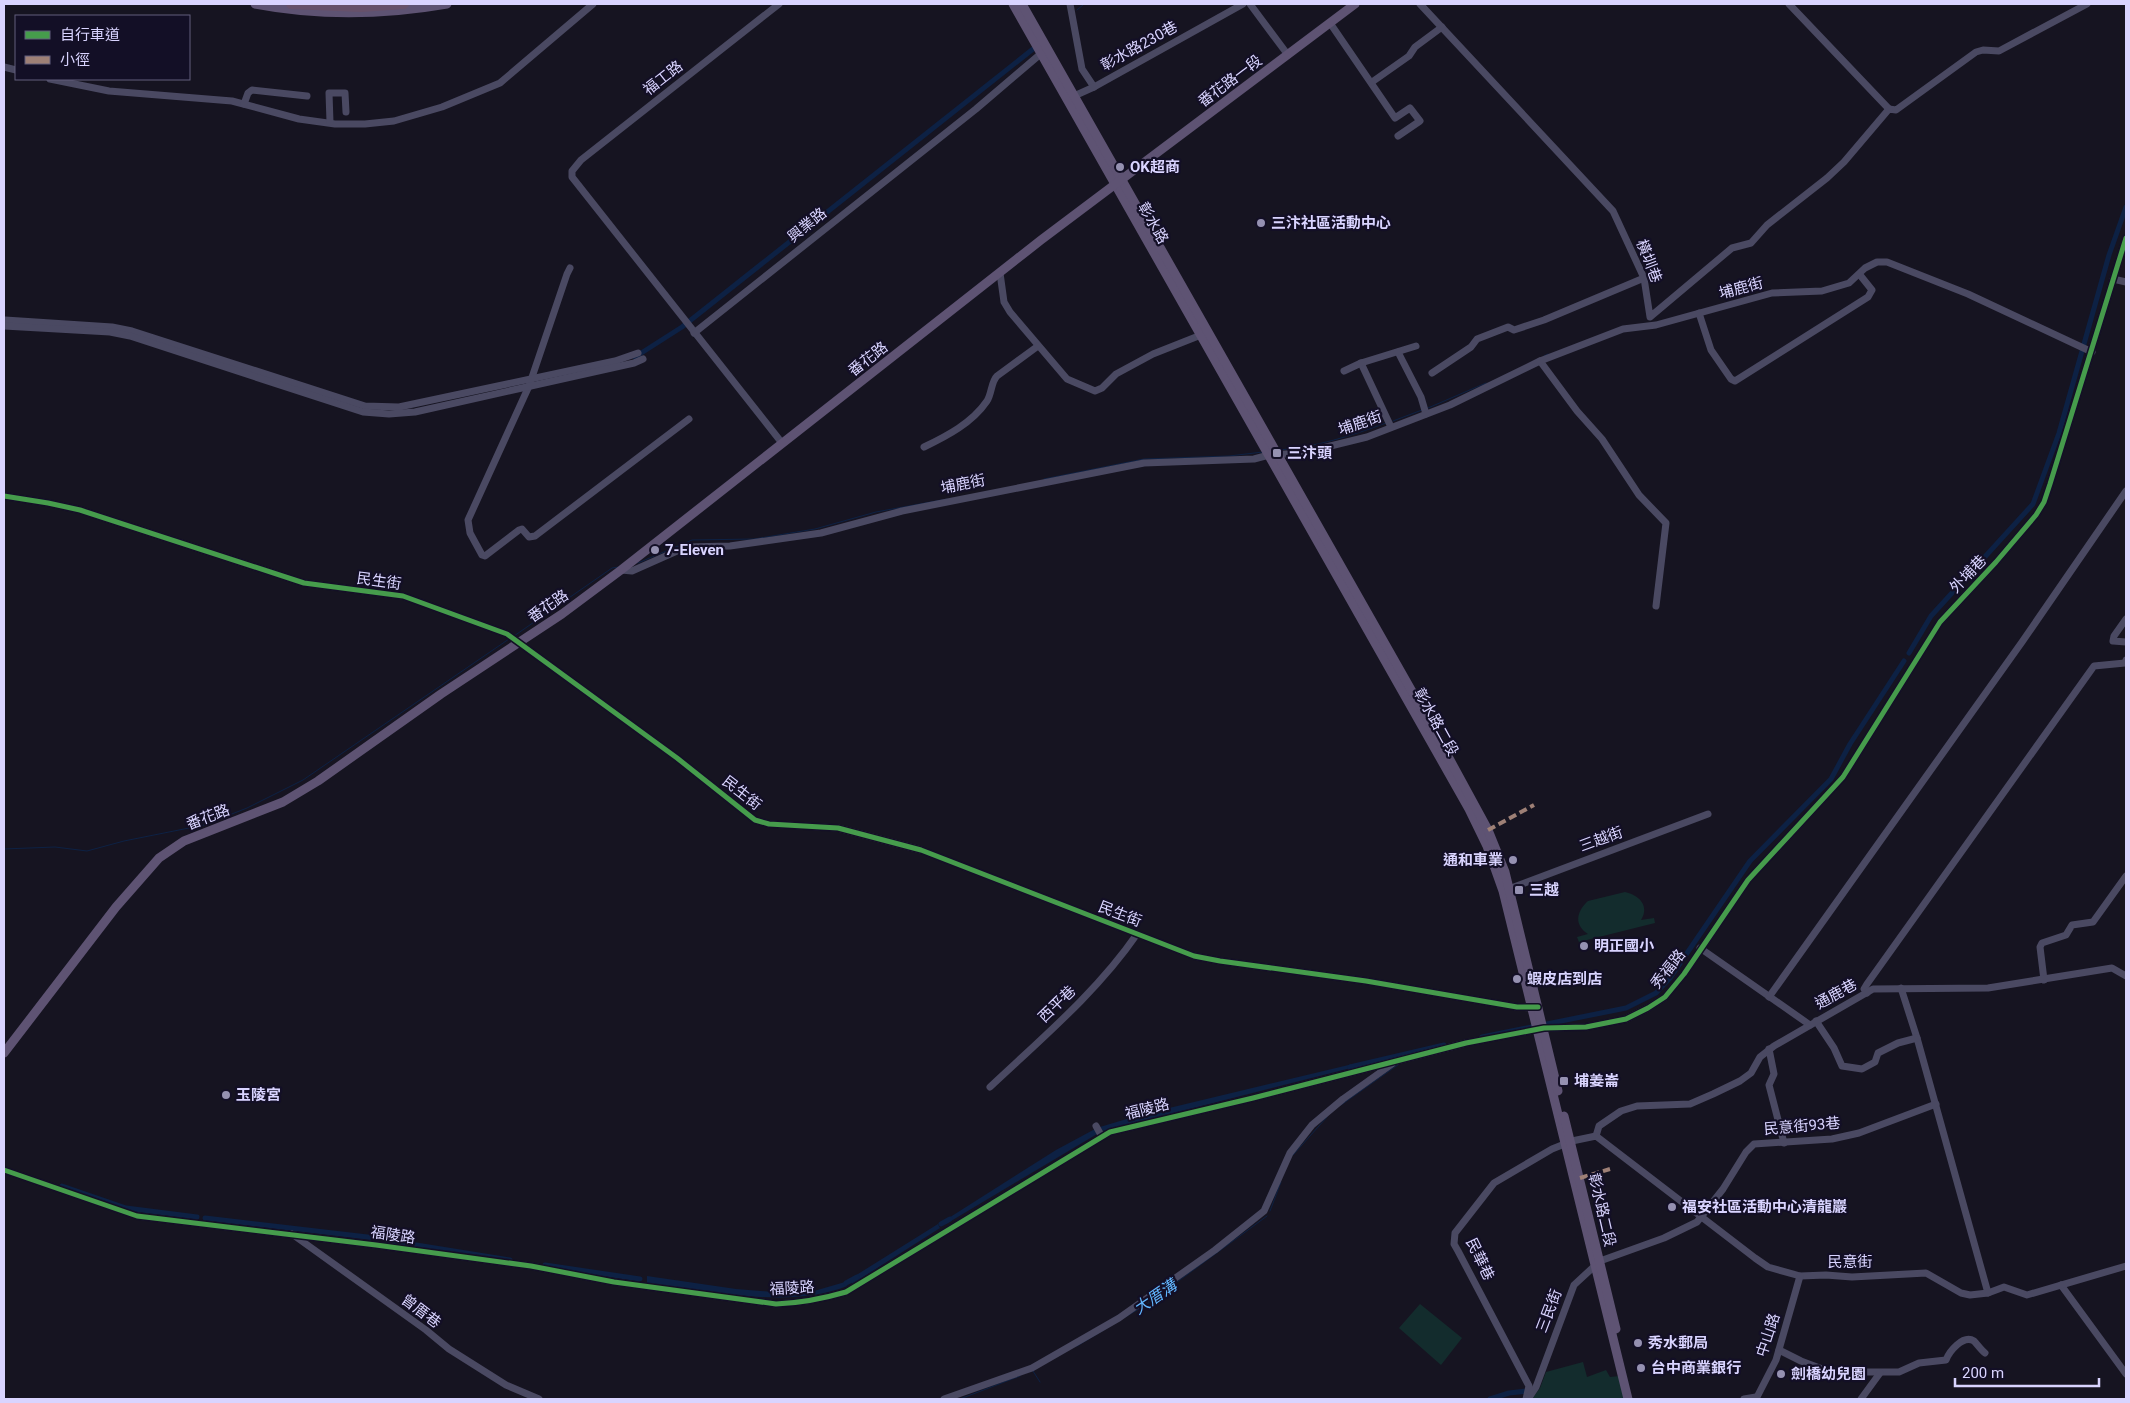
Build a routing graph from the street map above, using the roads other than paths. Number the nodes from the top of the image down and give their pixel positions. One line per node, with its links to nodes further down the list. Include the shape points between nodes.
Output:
1 (255, 4): 4 (main road, via 332,12 400,11)
2 (291, 4): 3 (highway, via 361,7)
3 (404, 4)
4 (447, 4)
5 (593, 4): 28 (street, via 500,83 394,122)
6 (778, 4): 40 (street, 福工路, via 581,160 572,171 572,178)
7 (1013, 4): 18 (main road, 彰水路)
8 (1022, 4): 18 (main road, 彰水路)
9 (1070, 4): 22 (street, via 1082,69)
10 (1244, 4): 22 (street, 彰水路230巷)
11 (1250, 4): 19 (street)
12 (1355, 4): 16 (main road, 番花路一段)
13 (1420, 4): 17 (street, 橫圳巷)
14 (1789, 4): 26 (street)
15 (2087, 4): 26 (street, 橫圳巷, via 2000,51 1976,52 1896,110)
16 (1330, 23): 19 (main road, 番花路一段); 21 (street)
17 (1442, 27): 21 (street); 35 (street, 橫圳巷, via 1613,211)
18 (1044, 51): 24 (main road, 彰水路); 30 (main road, 彰水路); 40 (street, 興業路, via 976,109)
19 (1288, 55): 30 (main road, 番花路一段)
20 (55, 80): 25 (street, via 109,91)
21 (1372, 82): 29 (street, via 1395,118 1410,108 1420,121)
22 (1094, 87): 24 (street, 彰水路230巷)
23 (308, 96): 25 (street, via 252,90)
24 (1074, 96): 30 (main road, 彰水路)
25 (244, 104): 28 (street)
26 (1888, 109): 35 (street, 橫圳巷, via 1827,178 1767,225 1751,243 1732,248 1650,317)
27 (346, 112): 28 (street, via 345,93 330,93)
28 (330, 122)
29 (1398, 136)
30 (1118, 182): 33 (main road, 番花路); 41 (main road, 彰水路); 57 (main road, 彰水路)
31 (2126, 238): 36 (street, 外埔巷)
32 (570, 268): 51 (street)
33 (1000, 273): 42 (street, via 1004,302); 55 (main road, 番花路)
34 (1860, 275): 38 (street, 埔鹿街, via 1849,283 1822,291 1772,293); 38 (street, via 1872,290 1868,297 1735,382 1711,350); 45 (street, 埔鹿街, via 1865,268 1877,262 1887,262 1968,294)
35 (1644, 278): 50 (street, via 1544,320 1514,330 1508,327 1477,339 1471,347)
36 (2113, 279): 37 (street); 45 (street, 外埔巷)
37 (2126, 282)
38 (1699, 313): 47 (street, 埔鹿街, via 1656,325 1623,329)
39 (4, 323): 51 (street, via 112,327 132,331 365,406 399,407)
40 (694, 332): 55 (street)
41 (1201, 335): 42 (street, via 1153,354 1116,374 1095,391 1067,379); 57 (main road, 彰水路)
42 (1038, 346): 56 (street, via 995,378 984,406 954,432)
43 (1416, 346): 44 (street)
44 (1398, 352): 48 (street); 52 (street)
45 (2092, 352): 67 (street, 外埔巷, via 2047,493 2036,515 1940,622 1843,777)
46 (640, 356): 51 (street)
47 (1540, 361): 52 (street, 埔鹿街, via 1482,391); 61 (street, via 1602,439 1638,494 1666,523)
48 (1361, 363): 49 (street); 54 (street)
49 (1344, 371)
50 (1432, 373)
51 (531, 383): 53 (street, via 468,520 470,533 485,556 519,530 531,538 535,536)
52 (1426, 414): 54 (street, 埔鹿街)
53 (689, 419)
54 (1391, 427): 57 (street, 埔鹿街, via 1332,447)
55 (782, 444): 60 (main road, 番花路)
56 (924, 447)
57 (1273, 455): 60 (street, 埔鹿街, via 1254,459 1144,463 902,511 821,533 730,546 686,547 632,571); 69 (main road, 彰水路二段, via 1427,727)
58 (2126, 491): 76 (street)
59 (4, 496): 63 (street, 民生街, via 80,510 304,584 403,596 507,634)
60 (621, 570): 63 (main road, 番花路)
61 (1656, 606)
62 (2126, 618): 64 (street, via 2113,641)
63 (518, 642): 70 (street, 民生街, via 677,758 755,820 769,824 838,828 921,850); 82 (main road, 番花路, via 283,802 184,841 159,858 116,906)
64 (2126, 642)
65 (2126, 660): 75 (street, via 2125,663 2094,666 1867,984 1864,989)
66 (1708, 814): 69 (street, 三越街)
67 (1774, 851): 71 (street, 秀福路, via 1748,880)
68 (2126, 876): 73 (street, via 2093,922 2072,925 2066,935 2042,943)
69 (1507, 890): 77 (main road, 彰水路二段)
70 (1137, 934): 77 (street, 民生街, via 1194,956 1220,961 1366,980); 84 (street, 西平巷, via 1094,986)
71 (1700, 948): 76 (street); 79 (street, 秀福路, via 1665,996 1626,1019 1594,1025)
72 (2126, 976): 73 (street, 通鹿巷, via 2112,968)
73 (2044, 980): 74 (street, 通鹿巷, via 1988,988)
74 (1901, 988): 75 (street, 通鹿巷); 80 (street)
75 (1867, 992): 78 (street, 通鹿巷)
76 (1769, 997): 78 (street)
77 (1534, 1008): 79 (main road, 彰水路二段)
78 (1813, 1023): 80 (street, via 1834,1048 1842,1066 1862,1069 1875,1062 1878,1053); 81 (street, 通鹿巷)
79 (1539, 1026): 83 (street, 福陵路); 89 (main road, 彰水路二段)
80 (1917, 1038): 85 (street)
81 (1769, 1049): 88 (street, 通鹿巷, via 1751,1073 1740,1081 1690,1104 1637,1106 1621,1111 1599,1126); 90 (street, via 1774,1074 1769,1085)
82 (4, 1053)
83 (1396, 1060): 87 (street, 福陵路); 105 (street, via 1312,1125 1290,1153 1264,1211 1215,1250 1119,1318 1032,1368)
84 (990, 1087)
85 (1936, 1104): 90 (street, 民意街93巷, via 1859,1133); 98 (street)
86 (1096, 1126): 87 (street)
87 (1102, 1135): 93 (street, 福陵路, via 846,1292 800,1303 776,1304 623,1283 531,1266)
88 (1596, 1136): 89 (street); 92 (street, 民意街)
89 (1568, 1142): 94 (main road, 彰水路二段); 106 (street, 民華巷, via 1494,1184 1455,1233 1454,1244 1529,1386)
90 (1784, 1143): 92 (street, 民意街93巷, via 1754,1144)
91 (4, 1170): 93 (street, 福陵路, via 137,1216)
92 (1702, 1216): 94 (street, 三民街, via 1684,1230); 96 (street, 民意街, via 1768,1267)
93 (292, 1234): 104 (street, 曾厝巷, via 449,1349 506,1385)
94 (1597, 1263): 106 (street, 三民街, via 1574,1285 1536,1387); 107 (main road, 彰水路二段); 108 (main road, 彰水路二段)
95 (2126, 1266): 97 (street, 民意街)
96 (1800, 1276): 98 (street, 民意街, via 1926,1273 1961,1293); 99 (street, 中山路)
97 (2061, 1285): 98 (street, 民意街, via 2027,1295 2004,1287); 102 (street)
98 (1988, 1293)
99 (1779, 1350): 101 (street, via 1825,1370); 103 (street, 中山路)
100 (1984, 1353): 101 (street, via 1968,1340 1953,1347 1942,1362 1919,1363 1899,1372)
101 (1880, 1373): 110 (street)
102 (2126, 1374)
103 (1756, 1398): 109 (street)
104 (539, 1399)
105 (944, 1399)
106 (1527, 1399)
107 (1628, 1399)
108 (1633, 1399)
109 (1744, 1399)
110 (1861, 1399)

